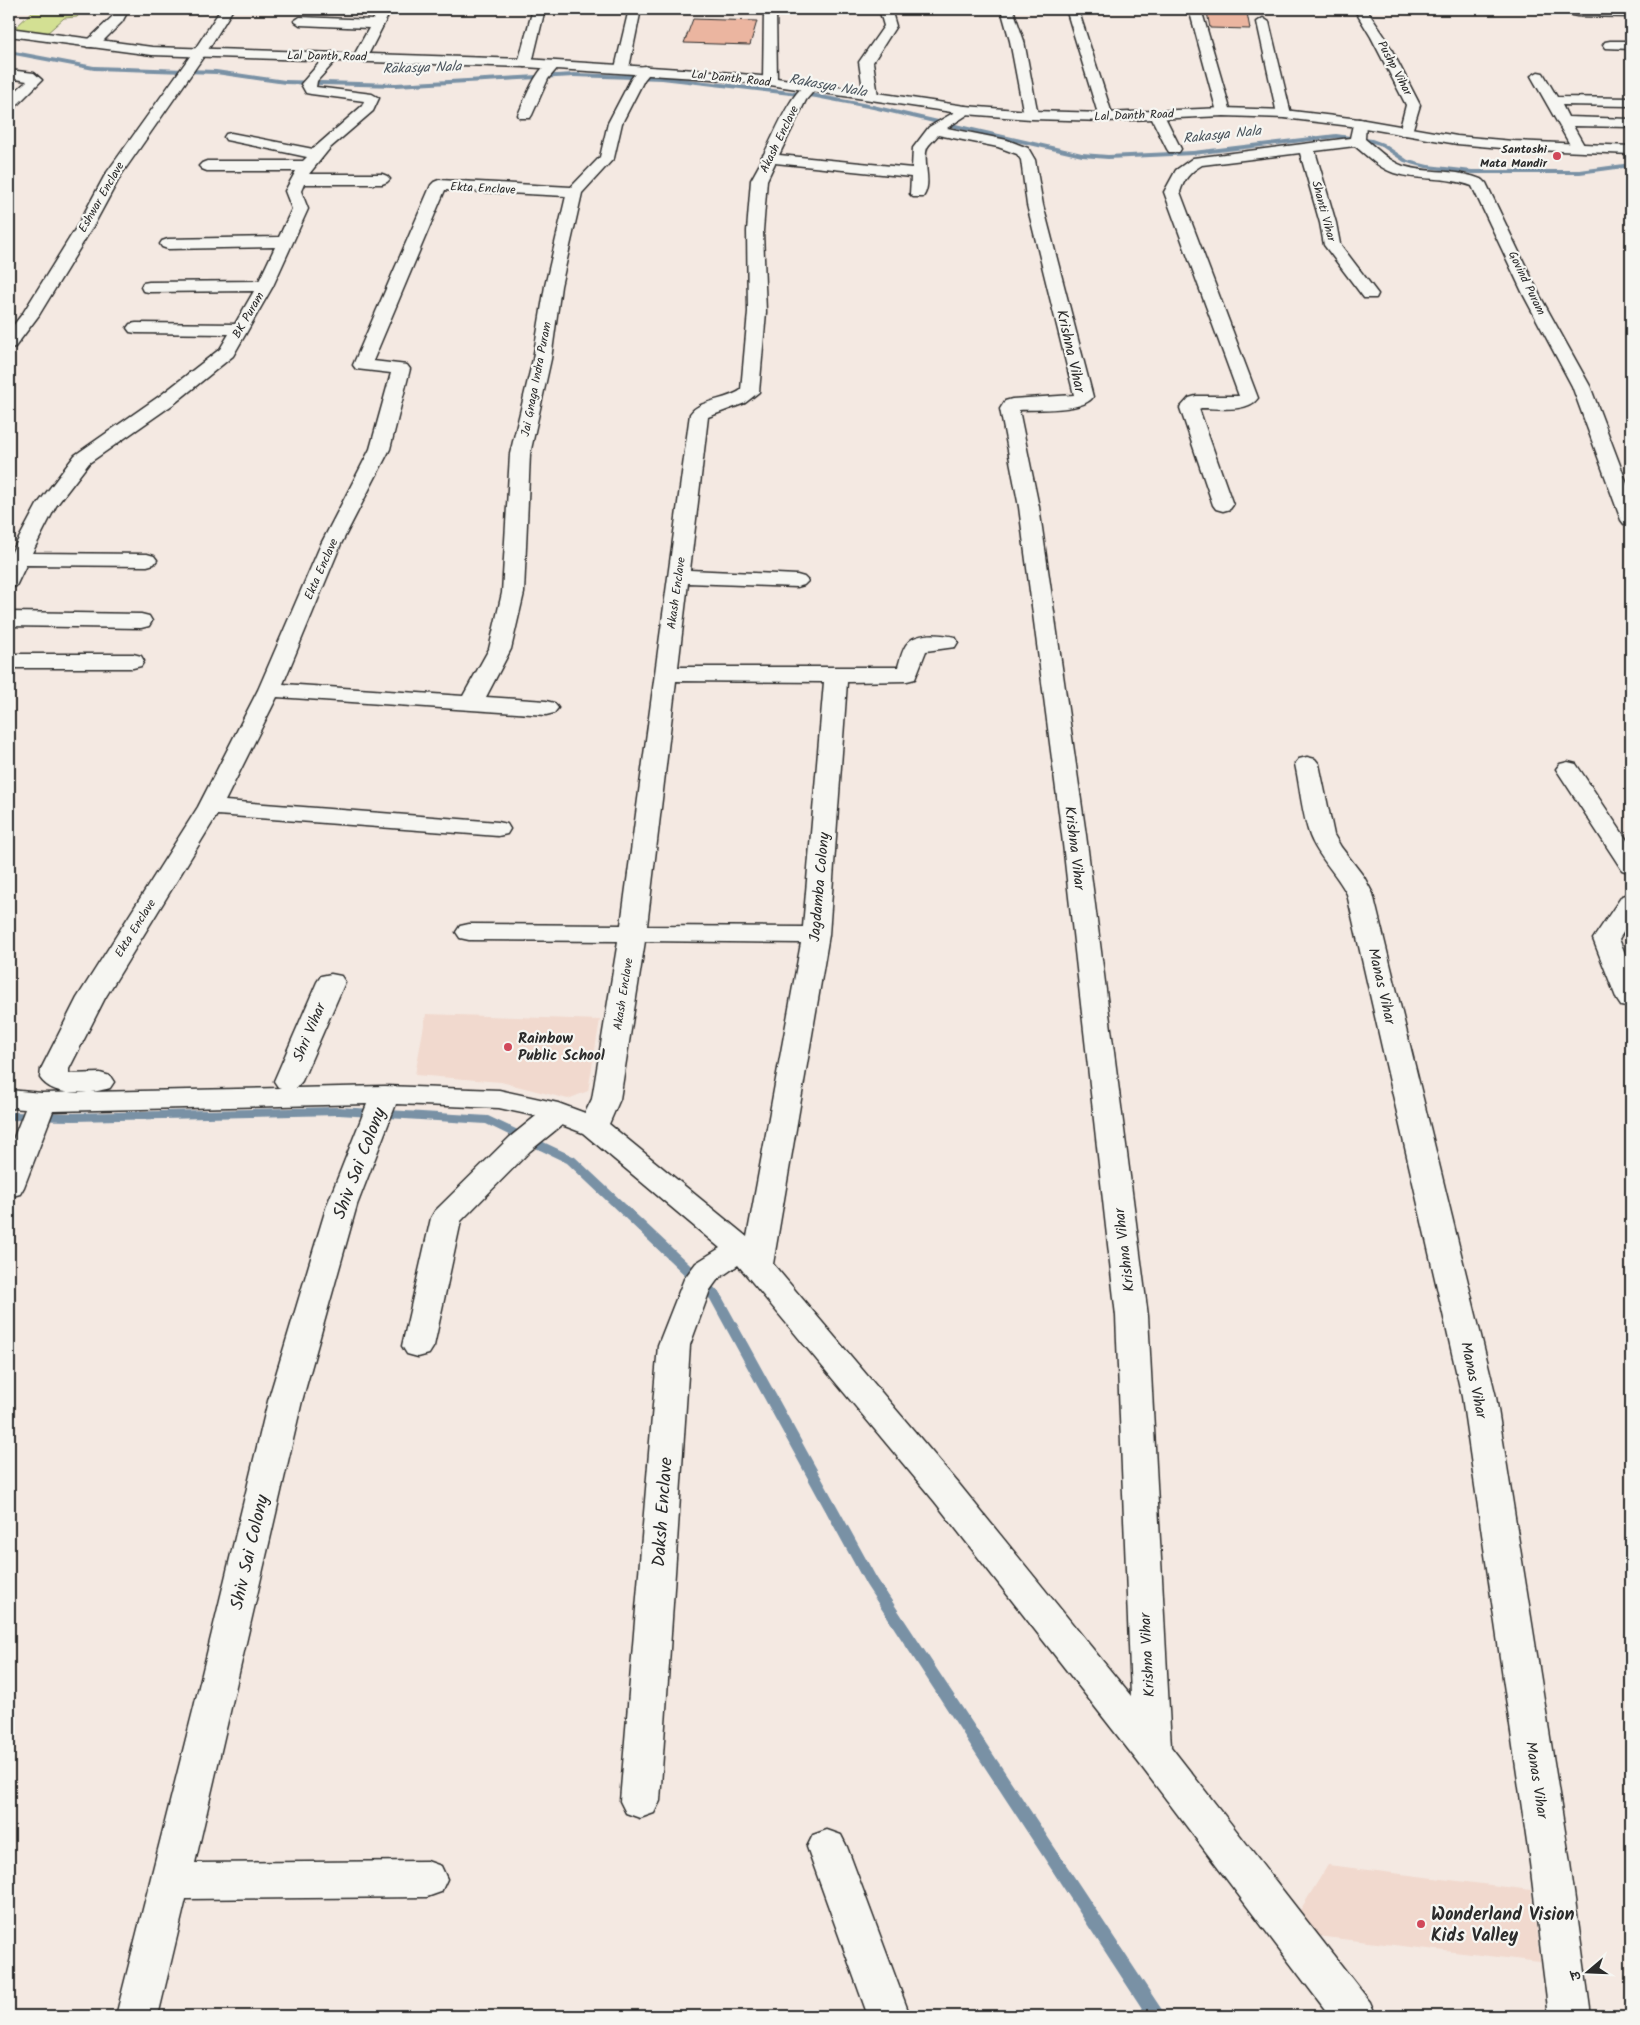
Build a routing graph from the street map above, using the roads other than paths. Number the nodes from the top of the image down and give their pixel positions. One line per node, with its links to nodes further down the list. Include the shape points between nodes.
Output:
1 (124, 9): 18 (street)
2 (227, 9): 21 (street, Eshwar Enclave)
3 (385, 9): 16 (street)
4 (539, 9): 24 (street)
5 (635, 9): 25 (street)
6 (770, 9): 30 (street)
7 (885, 9): 32 (street, via 890,26 866,62)
8 (1007, 9): 40 (street, via 1017,41)
9 (1072, 9): 42 (street)
10 (1195, 9): 37 (street)
11 (1360, 9): 46 (street, Pushp Vihar, via 1413,106)
12 (1577, 12): 13 (street)
13 (1631, 13)
14 (300, 21): 16 (street)
15 (1263, 22): 38 (street)
16 (379, 24): 23 (street)
17 (9, 32): 18 (street, Lal Danth Road)
18 (92, 44): 21 (street, Lal Danth Road)
19 (1610, 45): 20 (street)
20 (1631, 45)
21 (199, 54): 22 (street, Lal Danth Road); 67 (street, Eshwar Enclave, via 112,175 30,315)
22 (333, 56): 23 (street, Lal Danth Road); 55 (street, via 310,82 311,90 372,98 368,108)
23 (360, 57): 24 (street, Lal Danth Road)
24 (525, 63): 26 (street, Lal Danth Road)
25 (622, 68): 26 (street, Lal Danth Road); 28 (street, Lal Danth Road)
26 (546, 73): 39 (street)
27 (9, 74): 35 (street, via 29,76 35,80)
28 (641, 74): 30 (street, Lal Danth Road); 58 (street, via 615,123 607,158)
29 (1538, 76): 33 (street)
30 (770, 81): 31 (street, Lal Danth Road)
31 (805, 92): 32 (street, Lal Danth Road); 53 (street, Akash Enclave)
32 (871, 96): 36 (street, Lal Danth Road)
33 (1553, 101): 34 (street); 43 (street)
34 (1631, 102)
35 (9, 105)
36 (965, 110): 40 (street, Lal Danth Road); 45 (street)
37 (1224, 112): 38 (street, Lal Danth Road); 41 (street, Lal Danth Road)
38 (1284, 114): 47 (street, Lal Danth Road)
39 (525, 115)
40 (1031, 115): 42 (street, Lal Danth Road)
41 (1157, 115): 42 (street, Lal Danth Road); 51 (street)
42 (1106, 117)
43 (1563, 121): 44 (street); 50 (street)
44 (1631, 123)
45 (939, 126): 56 (street, via 920,148); 106 (street, Krishna Vihar, via 1023,151 1028,160 1035,205 1084,397 1077,401 1012,405 1009,409 1029,507 1075,845 1132,1316)
46 (1406, 132): 47 (street, Lal Danth Road); 50 (street, Lal Danth Road, via 1457,140)
47 (1358, 133): 49 (street); 69 (street, Govind Puram, via 1389,165 1399,170 1462,177 1478,183 1532,296 1581,386)
48 (231, 137): 55 (street)
49 (1306, 147): 64 (street, Shanti Vihar, via 1332,246); 68 (street, via 1198,161 1178,176 1172,192 1249,398 1240,402 1196,402 1189,408)
50 (1578, 147): 52 (street, Lal Danth Road)
51 (1174, 150)
52 (1631, 150)
53 (768, 158): 56 (street); 72 (street, Akash Enclave, via 759,180 757,312 750,392 742,399 699,414)
54 (207, 166): 55 (street)
55 (307, 166): 57 (street); 60 (street, BK Puram, via 293,191 300,209)
56 (920, 173): 59 (street)
57 (382, 180)
58 (575, 192): 82 (street, Ekta Enclave, via 439,186 362,364 401,369 380,449 331,544); 83 (street, Jai Gnaga Indra Puram, via 520,454 513,593 500,649)
59 (918, 194)
60 (284, 242): 61 (street); 62 (street, BK Puram)
61 (168, 244)
62 (265, 286): 63 (street); 66 (street, BK Puram)
63 (149, 287)
64 (1370, 294)
65 (136, 328): 66 (street)
66 (240, 329): 70 (street, BK Puram, via 227,352 168,399 82,459 47,505)
67 (9, 343)
68 (1223, 505)
69 (1631, 520)
70 (18, 559): 71 (street); 74 (street, BK Puram)
71 (147, 560)
72 (678, 576): 73 (street); 80 (street, Akash Enclave)
73 (797, 581)
74 (9, 582)
75 (9, 618): 76 (street)
76 (141, 621)
77 (947, 642): 81 (street, via 925,642 916,647 908,674)
78 (9, 661): 79 (street)
79 (133, 661)
80 (665, 674): 81 (street); 92 (street, Akash Enclave)
81 (836, 675): 93 (street, Jagdamba Colony)
82 (269, 690): 83 (street); 87 (street, Ekta Enclave)
83 (471, 703): 84 (street)
84 (546, 708)
85 (1307, 764): 114 (street, Manas Vihar, via 1322,835 1360,894 1479,1397)
86 (1568, 769): 89 (street)
87 (210, 807): 88 (street); 99 (street, Ekta Enclave, via 91,998 55,1069)
88 (498, 829)
89 (1631, 865)
90 (1631, 901): 95 (street, via 1606,939)
91 (469, 932): 92 (street)
92 (633, 933): 93 (street); 101 (street, Akash Enclave, via 606,1099)
93 (816, 935): 104 (street, Jagdamba Colony)
94 (331, 982): 96 (street, Shri Vihar)
95 (1631, 1000)
96 (288, 1081): 97 (street, via 378,1082); 99 (street)
97 (422, 1097): 100 (street); 102 (street, via 499,1099 548,1109)
98 (9, 1099): 99 (street)
99 (44, 1106): 100 (street); 103 (street)
100 (381, 1106): 110 (street, Shiv Sai Colony, via 342,1204 285,1401)
101 (593, 1126): 102 (street); 104 (street)
102 (538, 1130): 105 (street, via 446,1218)
103 (9, 1187)
104 (749, 1258): 106 (street, via 947,1493); 107 (street, Daksh Enclave, via 701,1279 674,1345)
105 (418, 1346)
106 (1152, 1751): 113 (street)
107 (640, 1801)
108 (827, 1847): 112 (street)
109 (427, 1879): 110 (street)
110 (170, 1881): 111 (street, Shiv Sai Colony)
111 (137, 2016)
112 (889, 2016)
113 (1355, 2016)
114 (1570, 2016)

